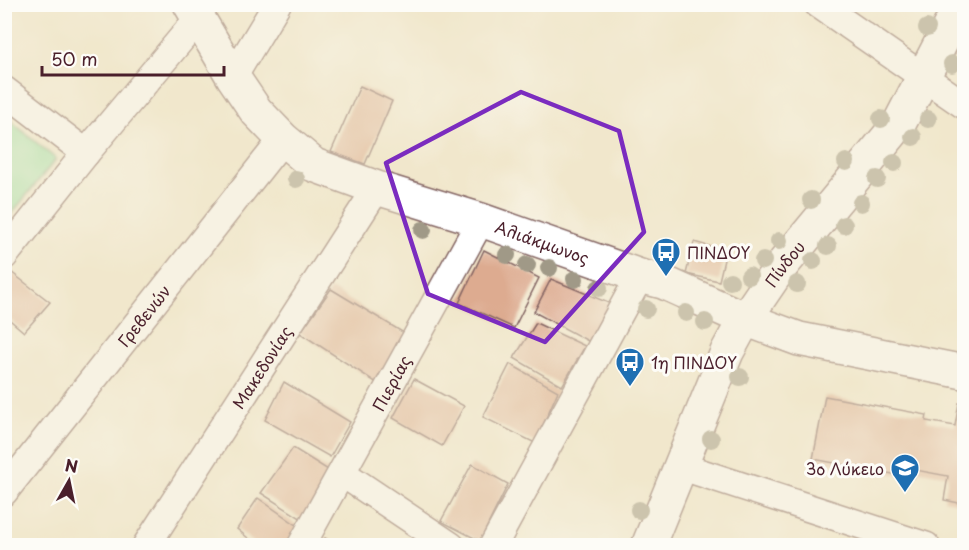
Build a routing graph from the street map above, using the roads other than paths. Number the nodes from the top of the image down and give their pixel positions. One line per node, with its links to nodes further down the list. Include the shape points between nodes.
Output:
1 (277, 4): 6 (street)
2 (818, 4): 5 (street)
3 (961, 4): 5 (street, Πίνδου)
4 (194, 12): 6 (street, Αλιάκμωνος); 10 (street)
5 (924, 76): 8 (street); 15 (street, Πίνδου, via 899,124 779,269)
6 (233, 77): 9 (street, Αλιάκμωνος, via 256,111)
7 (4, 90): 10 (street)
8 (964, 105)
9 (283, 140): 11 (street, Αλιάκμωνος, via 314,165); 19 (street, Γρεβενών)
10 (86, 153): 13 (street)
11 (377, 188): 12 (street, Αλιάκμωνος); 20 (street, Μακεδονίας)
12 (481, 220): 14 (street, Αλιάκμωνος); 18 (street, Πιερίας)
13 (4, 256)
14 (640, 276): 15 (street, Αλιάκμωνος, via 663,282); 23 (street)
15 (746, 319): 16 (street, Αλιάκμωνος, via 800,339); 17 (street, Πίνδου, via 727,352)
16 (964, 372)
17 (680, 466): 24 (street, Πίνδου); 25 (street)
18 (342, 473): 21 (street, Πιερίας); 22 (street)
19 (4, 492)
20 (146, 546)
21 (301, 546)
22 (451, 546)
23 (493, 546)
24 (648, 546)
25 (926, 546)

